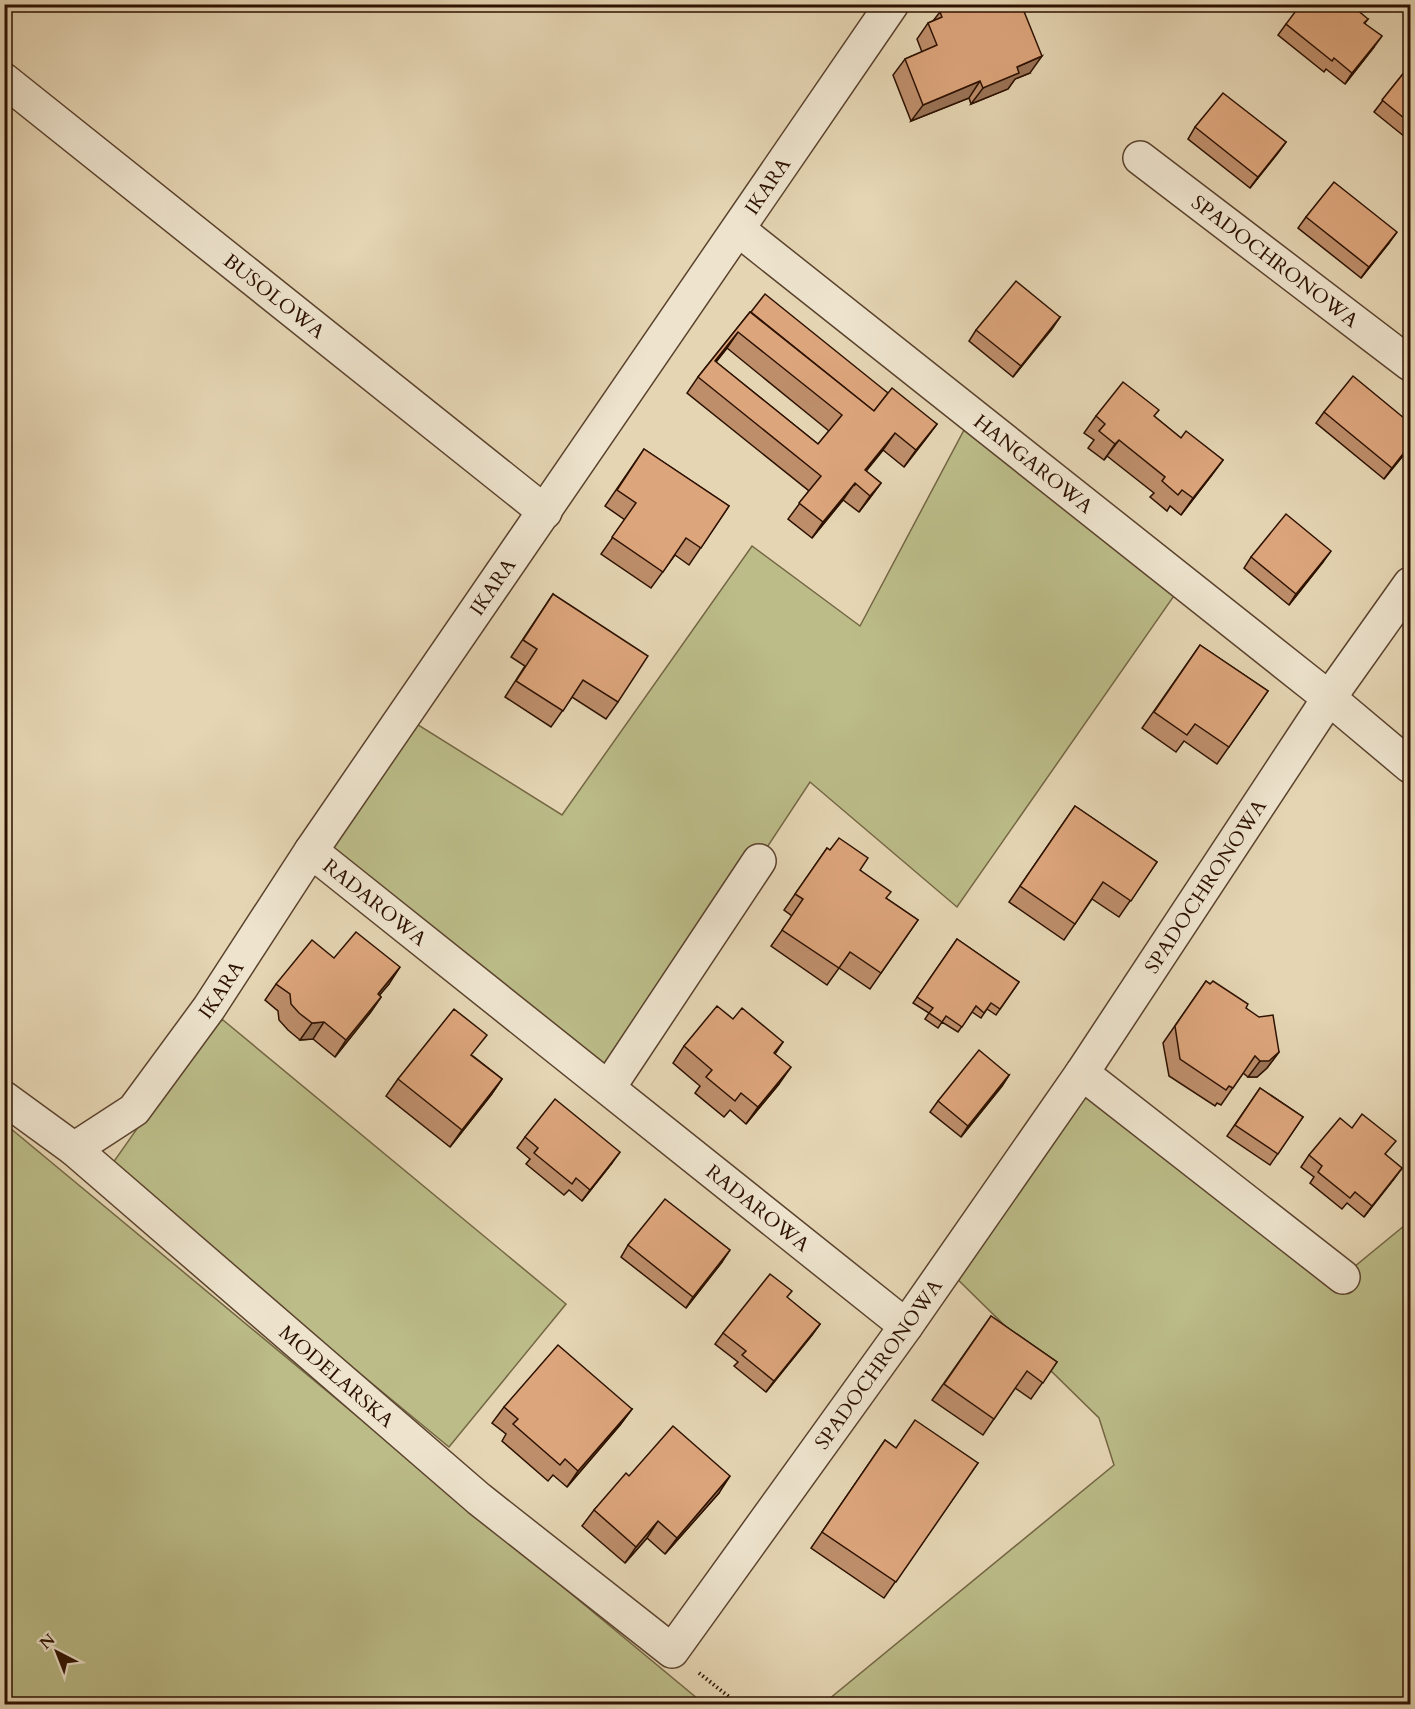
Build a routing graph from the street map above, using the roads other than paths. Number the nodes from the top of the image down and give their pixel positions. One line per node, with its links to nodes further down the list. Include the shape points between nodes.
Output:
1 (892, 4): 4 (street, IKARA)
2 (4, 80): 6 (street, BUSOLOWA)
3 (1140, 158): 5 (street, SPADOCHRONOWA)
4 (738, 230): 6 (street, IKARA); 8 (street, HANGAROWA)
5 (1410, 364)
6 (544, 512): 10 (street, IKARA)
7 (1410, 584): 8 (street, SPADOCHRONOWA)
8 (1329, 699): 9 (street); 12 (street, SPADOCHRONOWA)
9 (1410, 766)
10 (311, 851): 13 (street, RADAROWA); 15 (street, IKARA, via 209,1008 134,1110)
11 (759, 861): 13 (street)
12 (1082, 1073): 16 (street); 17 (street, SPADOCHRONOWA)
13 (609, 1087): 17 (street, RADAROWA)
14 (4, 1098): 15 (street, MODELARSKA)
15 (74, 1149): 18 (street, MODELARSKA, via 479,1499)
16 (1343, 1277)
17 (906, 1326): 18 (street, SPADOCHRONOWA)
18 (672, 1651)

